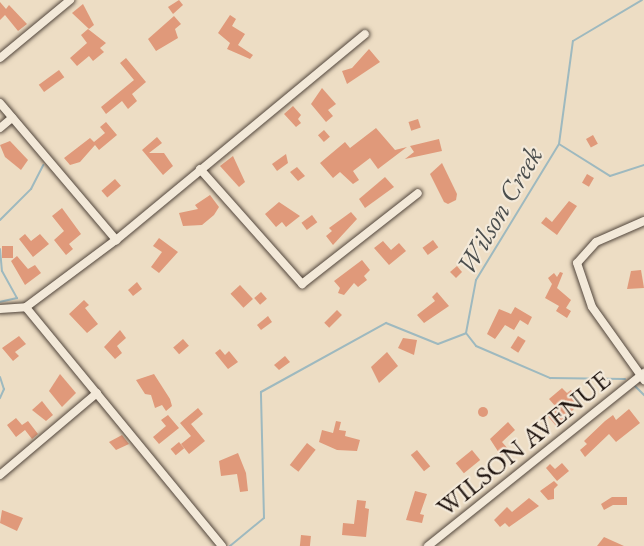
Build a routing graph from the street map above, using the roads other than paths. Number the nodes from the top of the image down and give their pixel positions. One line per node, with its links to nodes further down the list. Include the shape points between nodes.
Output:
1 (70, 0): 3 (street)
2 (365, 34): 7 (street)
3 (0, 58)
4 (0, 104): 5 (street)
5 (12, 118): 6 (street); 10 (street)
6 (0, 128)
7 (200, 169): 8 (street, via 302,284); 10 (street)
8 (418, 193)
9 (644, 221): 13 (street, via 597,242 577,263 592,307)
10 (116, 240): 11 (street)
11 (26, 307): 12 (street); 14 (street)
12 (0, 309)
13 (642, 376): 17 (street, WILSON AVENUE)
14 (97, 393): 15 (street); 16 (street)
15 (0, 475)
16 (222, 546)
17 (428, 546)

